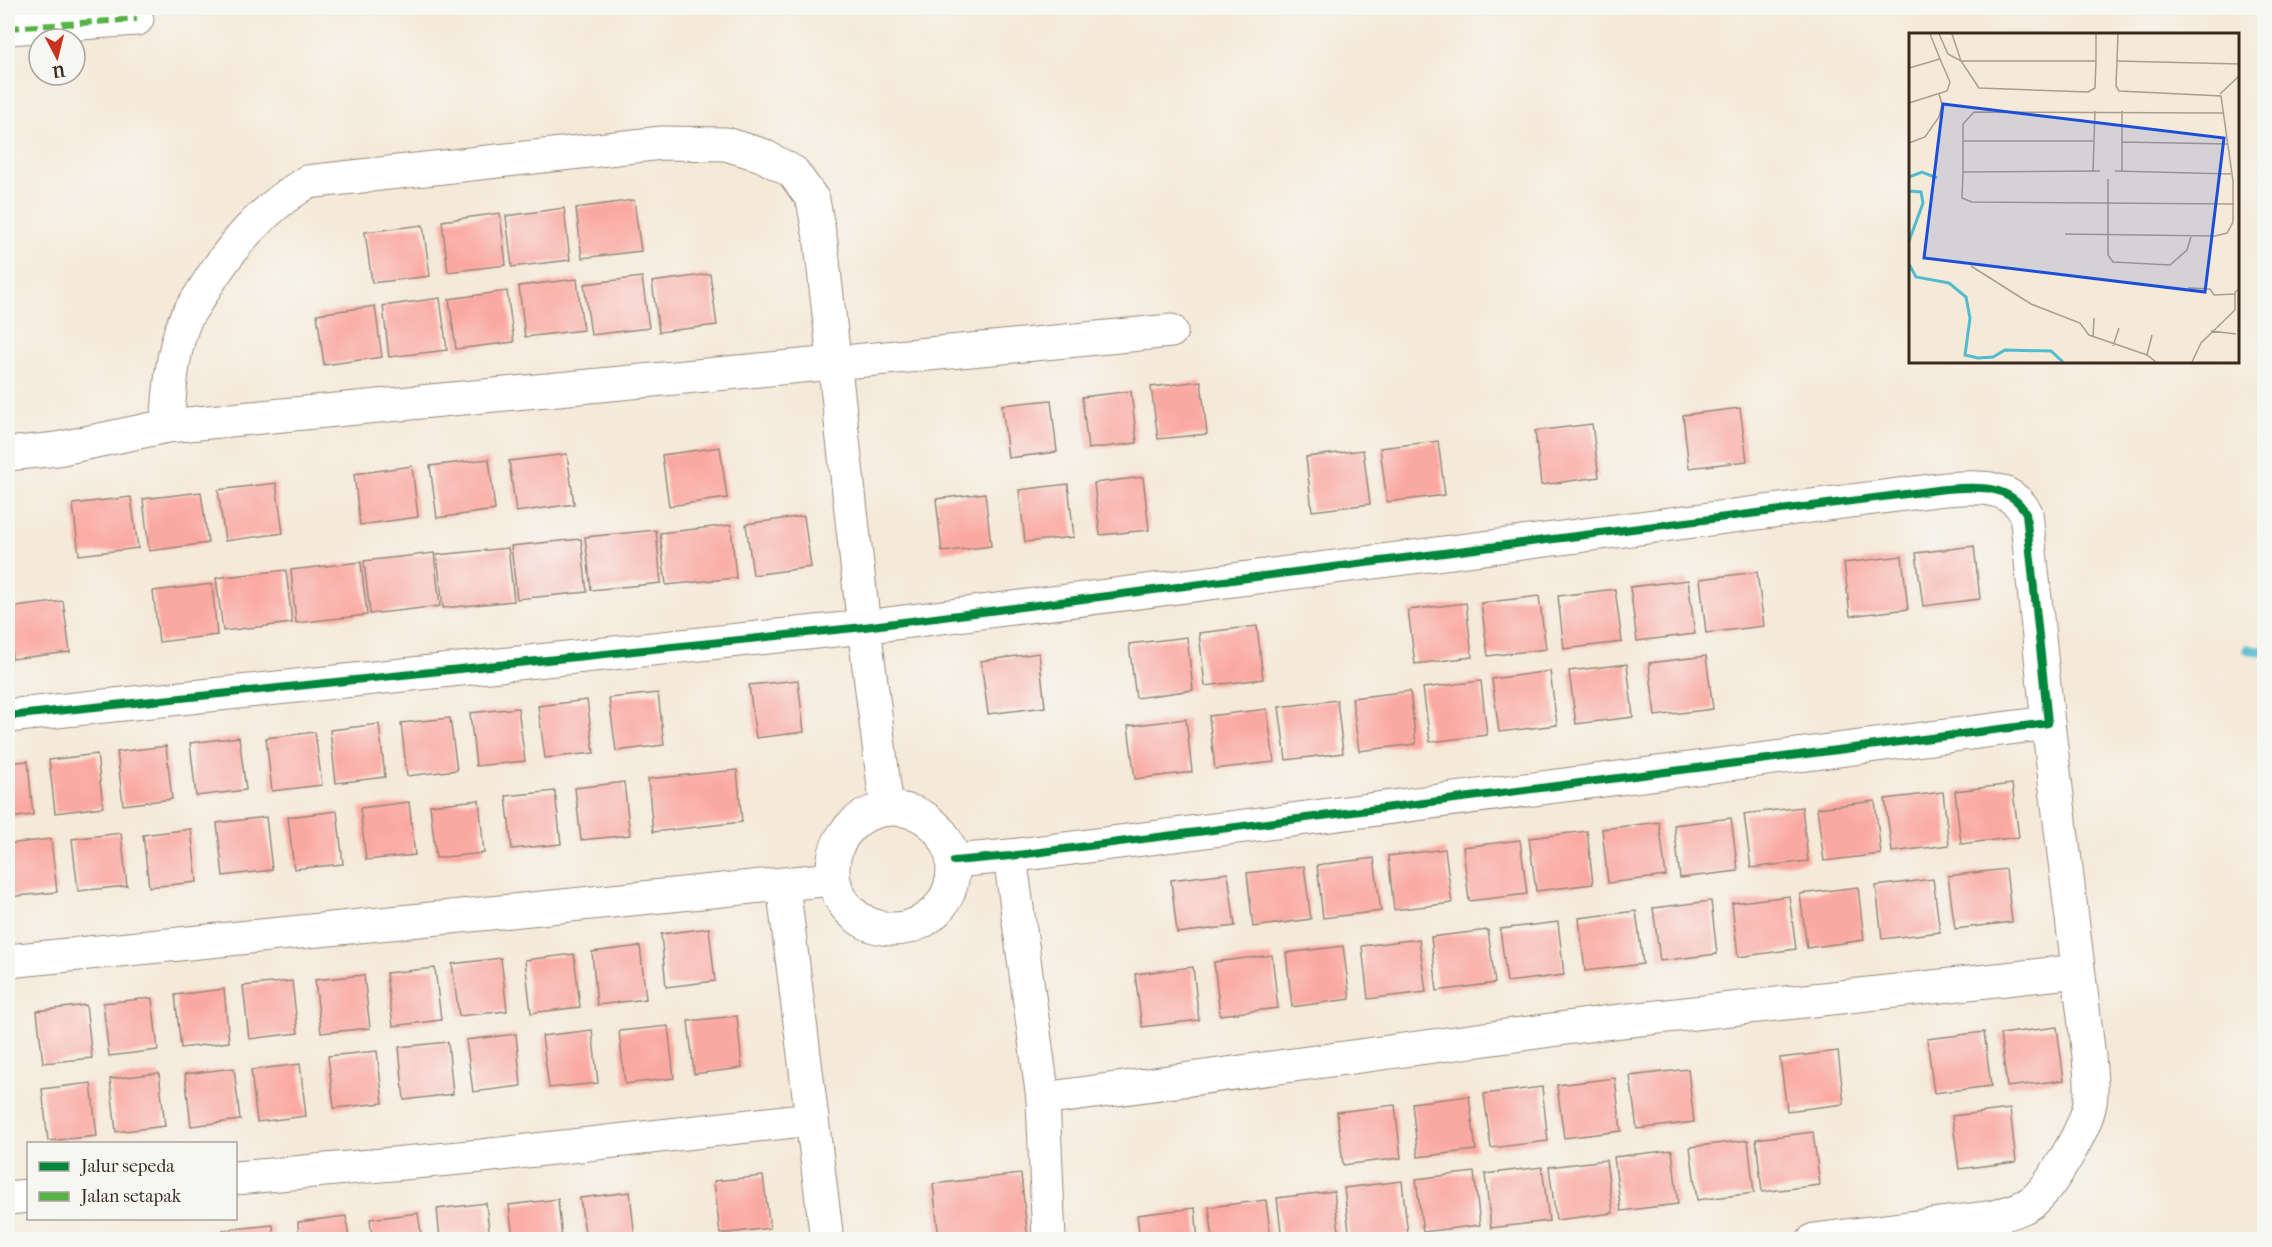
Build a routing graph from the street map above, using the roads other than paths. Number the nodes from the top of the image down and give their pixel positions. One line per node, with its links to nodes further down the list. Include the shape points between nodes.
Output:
1 (137, 19): 2 (street)
2 (8, 28)
3 (1171, 331): 4 (street)
4 (835, 363): 5 (street); 5 (street, via 813,200 793,172 762,155 726,144 662,143 307,182 279,199 253,223 219,265 184,321 171,368); 7 (street)
5 (167, 426): 6 (street, via 57,449)
6 (8, 454)
7 (864, 627): 8 (street); 9 (street, via 1975,487 2007,493 2026,513); 10 (street)
8 (8, 716)
9 (2048, 723): 11 (street); 16 (street)
10 (887, 809): 12 (street, via 911,811 931,822 946,839); 13 (street, via 860,819 840,840 833,858)
11 (1011, 856): 12 (street); 17 (street)
12 (954, 861): 13 (street, via 953,885 942,906 924,921 902,930 878,928 857,918 841,900)
13 (833, 879): 14 (street)
14 (783, 885): 15 (street); 18 (street)
15 (8, 961)
16 (2078, 971): 17 (street, via 1603,1023); 24 (street, via 2089,1057 2090,1104 2068,1154 2034,1201 1994,1217)
17 (1043, 1099): 23 (street)
18 (811, 1119): 19 (street, via 482,1156); 22 (street)
19 (237, 1178)
20 (27, 1196): 21 (street)
21 (8, 1198)
22 (826, 1239)
23 (1049, 1239)
24 (1814, 1239)

